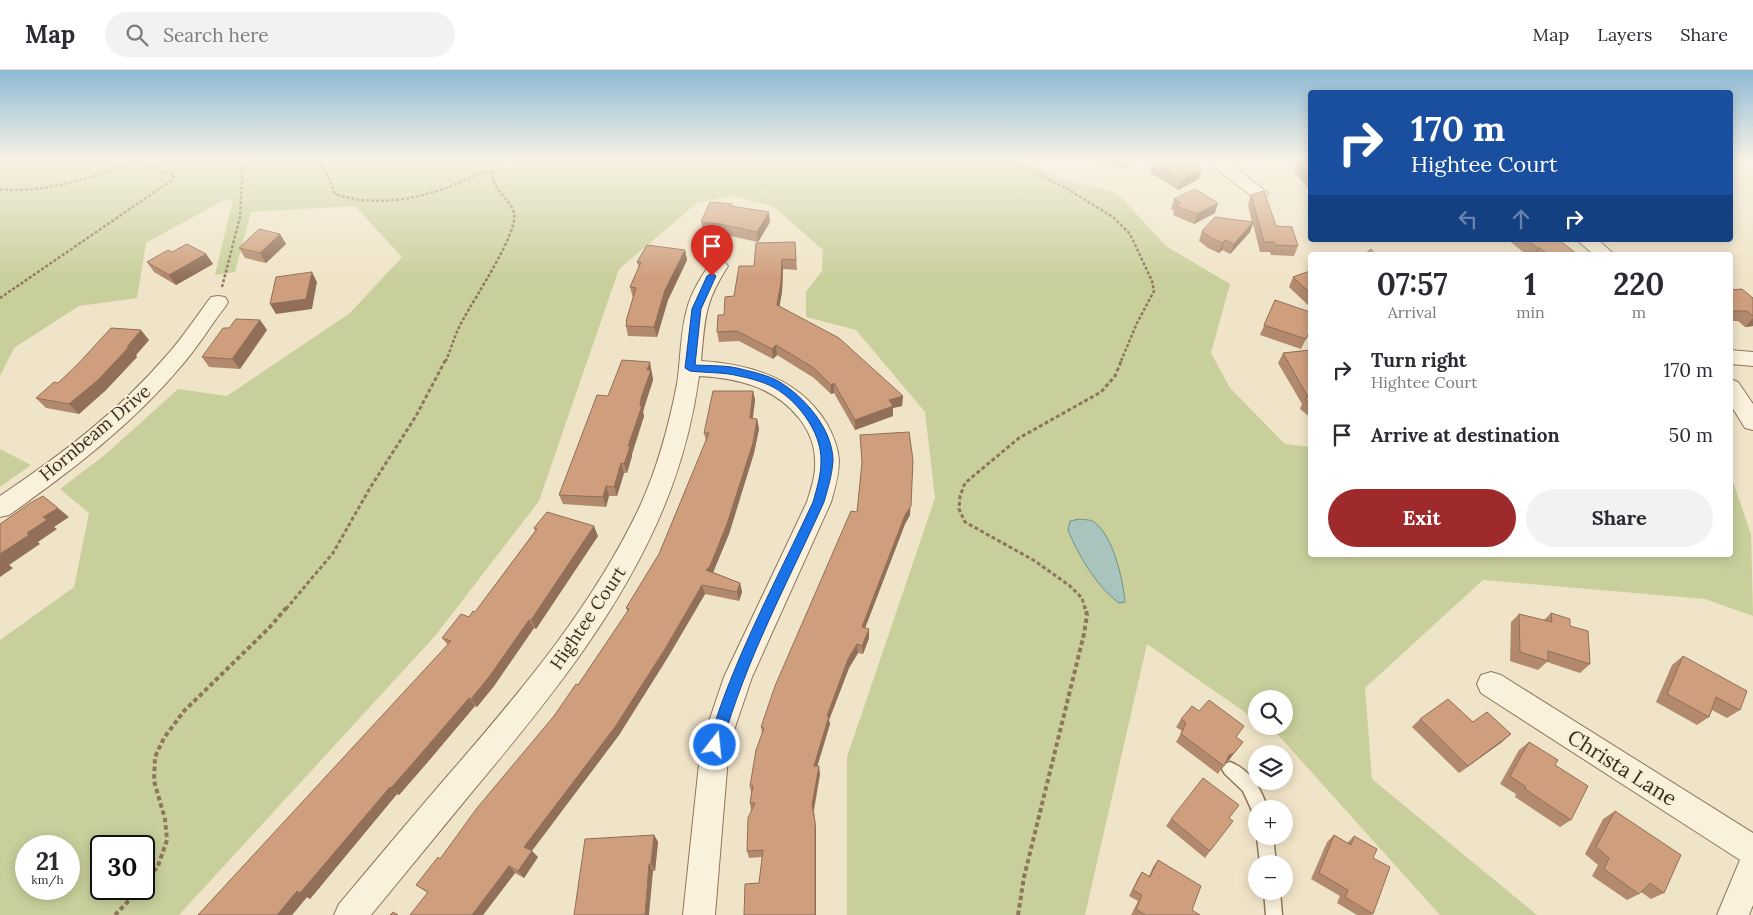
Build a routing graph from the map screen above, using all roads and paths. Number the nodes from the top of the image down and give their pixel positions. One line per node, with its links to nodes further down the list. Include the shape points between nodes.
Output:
1 (144, 199): 10 (path)
2 (241, 199): 11 (path, via 240,217)
3 (355, 199): 4 (path)
4 (396, 199)
5 (506, 199): 23 (path, via 515,216 492,273 463,319 443,367 416,416 333,553 269,628 184,711 164,738 155,757 154,782 165,819 167,840)
6 (1084, 199): 29 (path, via 1113,217 1130,234 1154,291 1115,376 1101,392 1019,438 965,483 960,496 959,509 965,522 1035,561 1070,586 1082,598 1087,615 1024,876)
7 (1589, 242): 8 (street)
8 (1602, 252)
9 (718, 266): 14 (street, Hightee Court, via 696,309)
10 (0, 298)
11 (218, 302): 17 (street, Hornbeam Drive, via 176,359 126,412 44,478)
12 (1733, 358): 13 (street)
13 (1753, 359)
14 (690, 368): 27 (street, Hightee Court, via 672,453 634,546 609,591 537,691); 28 (street, via 739,372 773,383 789,394 816,425 827,459 819,502 738,677 715,745)
15 (1733, 392): 16 (street)
16 (1753, 422)
17 (0, 508)
18 (1491, 684): 21 (street, Christa Lane)
19 (1230, 769): 20 (lane, via 1243,777)
20 (1257, 800)
21 (1753, 851)
22 (1753, 866): 31 (street)
23 (155, 870)
24 (129, 900): 26 (path)
25 (1273, 900): 30 (lane)
26 (115, 915)
27 (350, 915)
28 (699, 915)
29 (1018, 915)
30 (1274, 915)
31 (1733, 915)

